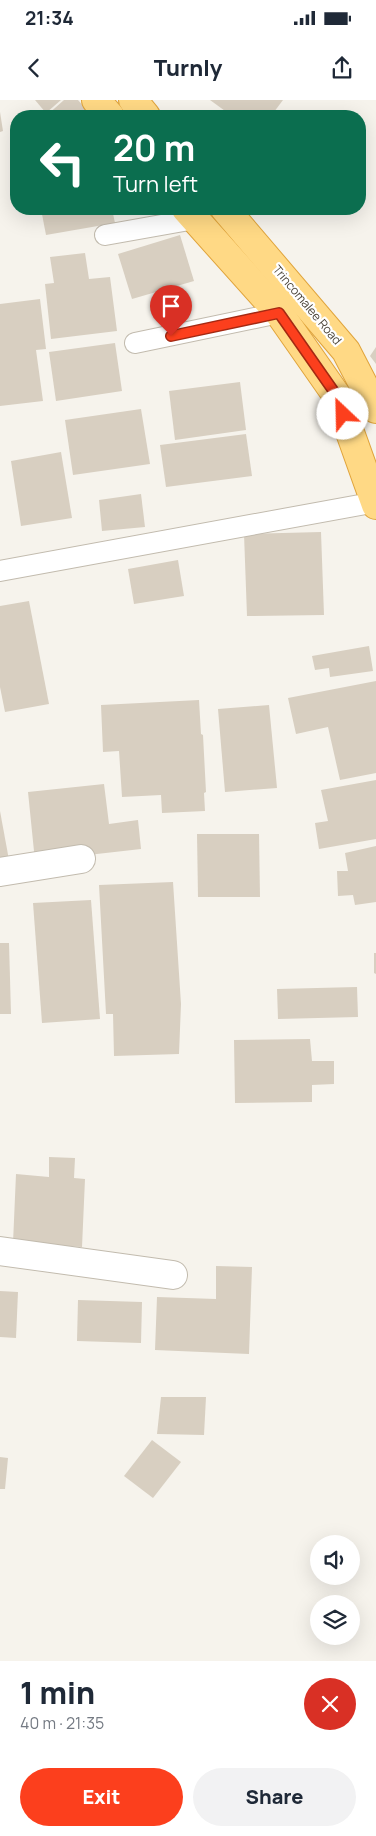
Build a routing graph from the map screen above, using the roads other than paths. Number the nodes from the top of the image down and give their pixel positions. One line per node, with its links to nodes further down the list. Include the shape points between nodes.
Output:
1 (96, 100): 2 (highway)
2 (105, 110)
3 (186, 215): 6 (lane)
4 (191, 215): 7 (highway)
5 (230, 215): 9 (highway, Trincomalee Road, via 346,351)
6 (105, 235)
7 (279, 313): 8 (lane); 10 (highway, via 337,396)
8 (135, 344)
9 (376, 409)
10 (376, 503): 11 (lane)
11 (0, 571)
12 (81, 859): 13 (street)
13 (0, 872)
14 (0, 1251): 15 (street)
15 (174, 1275)

